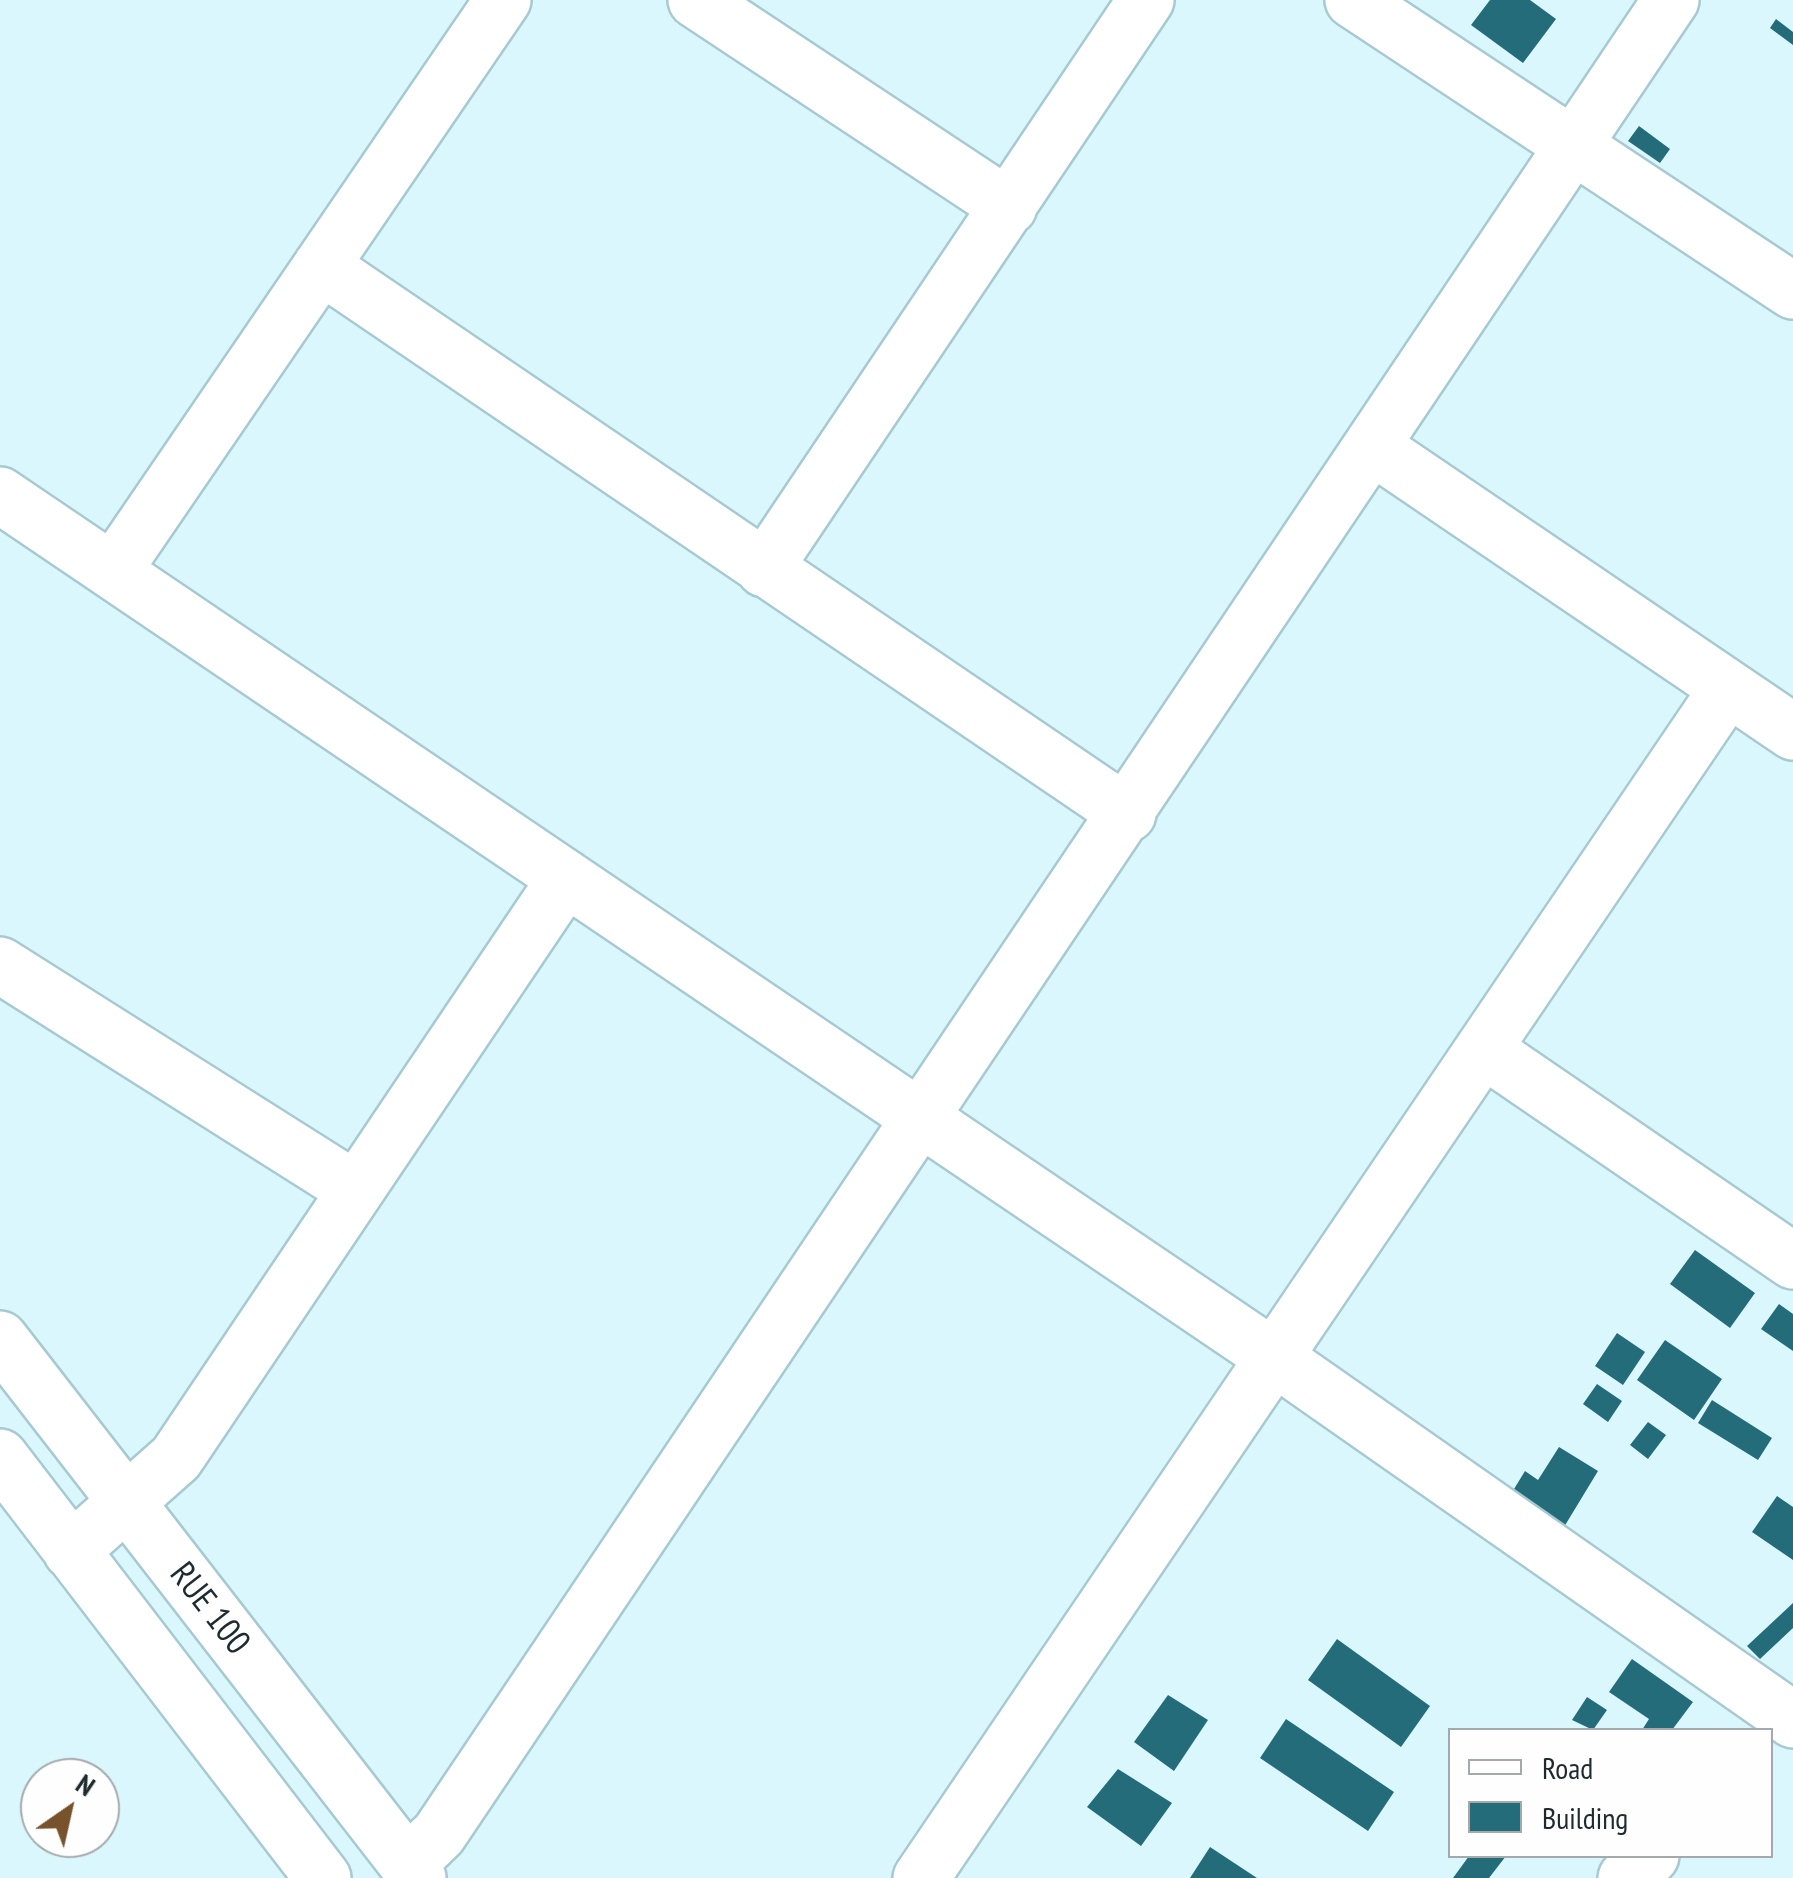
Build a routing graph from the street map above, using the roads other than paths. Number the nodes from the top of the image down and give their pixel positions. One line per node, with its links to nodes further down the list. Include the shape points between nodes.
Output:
1 (503, 0): 8 (street)
2 (696, 0): 7 (street)
3 (1146, 0): 7 (street)
4 (1352, 0): 6 (street)
5 (1671, 0): 6 (street)
6 (1574, 148): 9 (street); 10 (street)
7 (1010, 207): 12 (street)
8 (321, 266): 12 (street); 13 (street)
9 (1793, 291)
10 (1372, 447): 14 (street); 16 (street)
11 (0, 495): 13 (street)
12 (764, 569): 16 (street)
13 (113, 571): 17 (street)
14 (1728, 688): 15 (street); 19 (street)
15 (1793, 732)
16 (1128, 814): 20 (street)
17 (566, 878): 20 (street); 21 (street)
18 (0, 965): 21 (street)
19 (1483, 1049): 22 (street); 24 (street)
20 (921, 1119): 24 (street); 32 (street)
21 (356, 1190): 27 (street, via 176,1458)
22 (1793, 1261)
23 (0, 1339): 25 (street, RUE 100)
24 (1275, 1358): 29 (street); 34 (street)
25 (80, 1444): 26 (street); 27 (street, RUE 100)
26 (8, 1479): 28 (street)
27 (126, 1504): 28 (street); 32 (street, RUE 100)
28 (71, 1551): 33 (street)
29 (1793, 1720)
30 (1793, 1730): 31 (street)
31 (1773, 1747)
32 (413, 1871)
33 (323, 1878)
34 (921, 1878)

